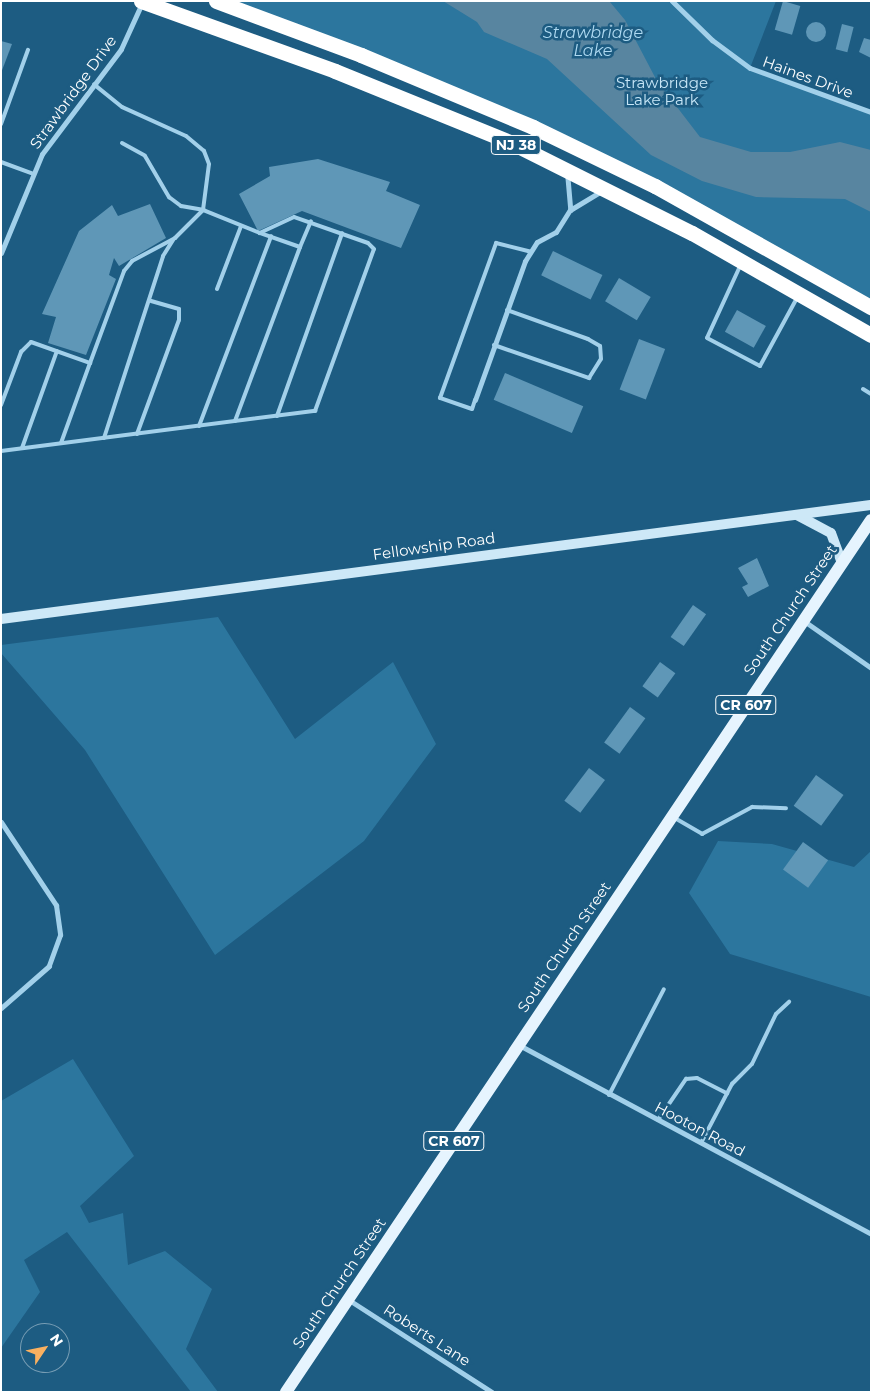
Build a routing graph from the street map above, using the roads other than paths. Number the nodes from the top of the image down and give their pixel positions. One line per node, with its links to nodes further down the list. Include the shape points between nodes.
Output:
1 (142, 1): 5 (street, Strawbridge Drive, via 124,44); 10 (highway, NJ 38, via 335,70)
2 (216, 1): 28 (highway, NJ 38, via 361,55 533,127 655,186)
3 (672, 1): 6 (street, Haines Drive, via 720,48 750,68)
4 (28, 50): 7 (lane)
5 (93, 83): 11 (street, Strawbridge Drive); 13 (lane, via 122,107 186,136 204,152 209,164)
6 (871, 112)
7 (1, 124)
8 (122, 143): 13 (lane, via 145,156 169,197 181,206)
9 (1, 162): 11 (lane)
10 (566, 169): 12 (highway, NJ 38); 14 (street)
11 (32, 174): 23 (street, Strawbridge Drive)
12 (607, 188): 14 (street); 24 (highway, NJ 38)
13 (203, 210): 16 (lane); 20 (lane)
14 (570, 210): 22 (street, via 556,232 537,242)
15 (311, 221): 17 (lane, via 294,217); 18 (lane); 21 (lane)
16 (240, 226): 17 (lane); 25 (lane)
17 (260, 233): 19 (lane)
18 (342, 233): 38 (lane); 38 (lane, via 374,249 315,411)
19 (270, 236): 21 (lane); 40 (lane)
20 (174, 238): 27 (lane, via 163,256); 33 (lane, via 132,261 124,271)
21 (300, 247): 39 (lane)
22 (531, 252): 29 (street); 36 (lane, via 496,243 440,398 472,409)
23 (1, 253)
24 (743, 260): 26 (highway, NJ 38); 26 (lane, via 707,338 760,366)
25 (217, 289)
26 (800, 293): 30 (highway, NJ 38)
27 (151, 300): 41 (lane, via 179,309 179,320); 42 (lane)
28 (871, 307)
29 (507, 310): 31 (street); 31 (lane, via 588,339 600,346 601,359 589,378)
30 (871, 335)
31 (494, 346): 36 (street)
32 (58, 351): 33 (lane); 37 (lane, via 31,342 21,352); 44 (lane)
33 (90, 363): 43 (lane)
34 (863, 389): 35 (lane)
35 (871, 394)
36 (475, 400)
37 (1, 405)
38 (277, 416): 39 (lane)
39 (235, 421): 40 (lane)
40 (199, 426): 41 (lane)
41 (137, 434): 42 (lane)
42 (104, 438): 43 (lane)
43 (61, 444): 44 (lane)
44 (22, 448): 45 (lane)
45 (1, 451)
46 (871, 505): 47 (street, Fellowship Road)
47 (796, 514): 49 (street, via 831,533); 50 (street, Fellowship Road)
48 (871, 520): 49 (main road, South Church Street / CR 607)
49 (842, 563): 51 (main road, South Church Street / CR 607)
50 (1, 619)
51 (803, 620): 52 (street); 54 (main road, South Church Street / CR 607)
52 (871, 668)
53 (786, 808): 54 (lane, via 752,807 702,834)
54 (672, 816): 59 (main road, South Church Street / CR 607)
55 (1, 822): 58 (street, via 56,905 60,935 49,966)
56 (664, 989): 61 (lane)
57 (789, 1002): 60 (lane, via 782,1006 752,1064)
58 (1, 1008)
59 (518, 1044): 61 (street, Hooton Road); 65 (main road, South Church Street / CR 607)
60 (727, 1093): 62 (lane, via 697,1078 686,1079); 63 (lane)
61 (609, 1095): 62 (street, Hooton Road)
62 (658, 1120): 63 (street, Hooton Road)
63 (701, 1143): 64 (street, Hooton Road)
64 (871, 1234)
65 (348, 1300): 66 (main road, South Church Street / CR 607); 67 (street, Roberts Lane)
66 (286, 1392)
67 (492, 1392)

